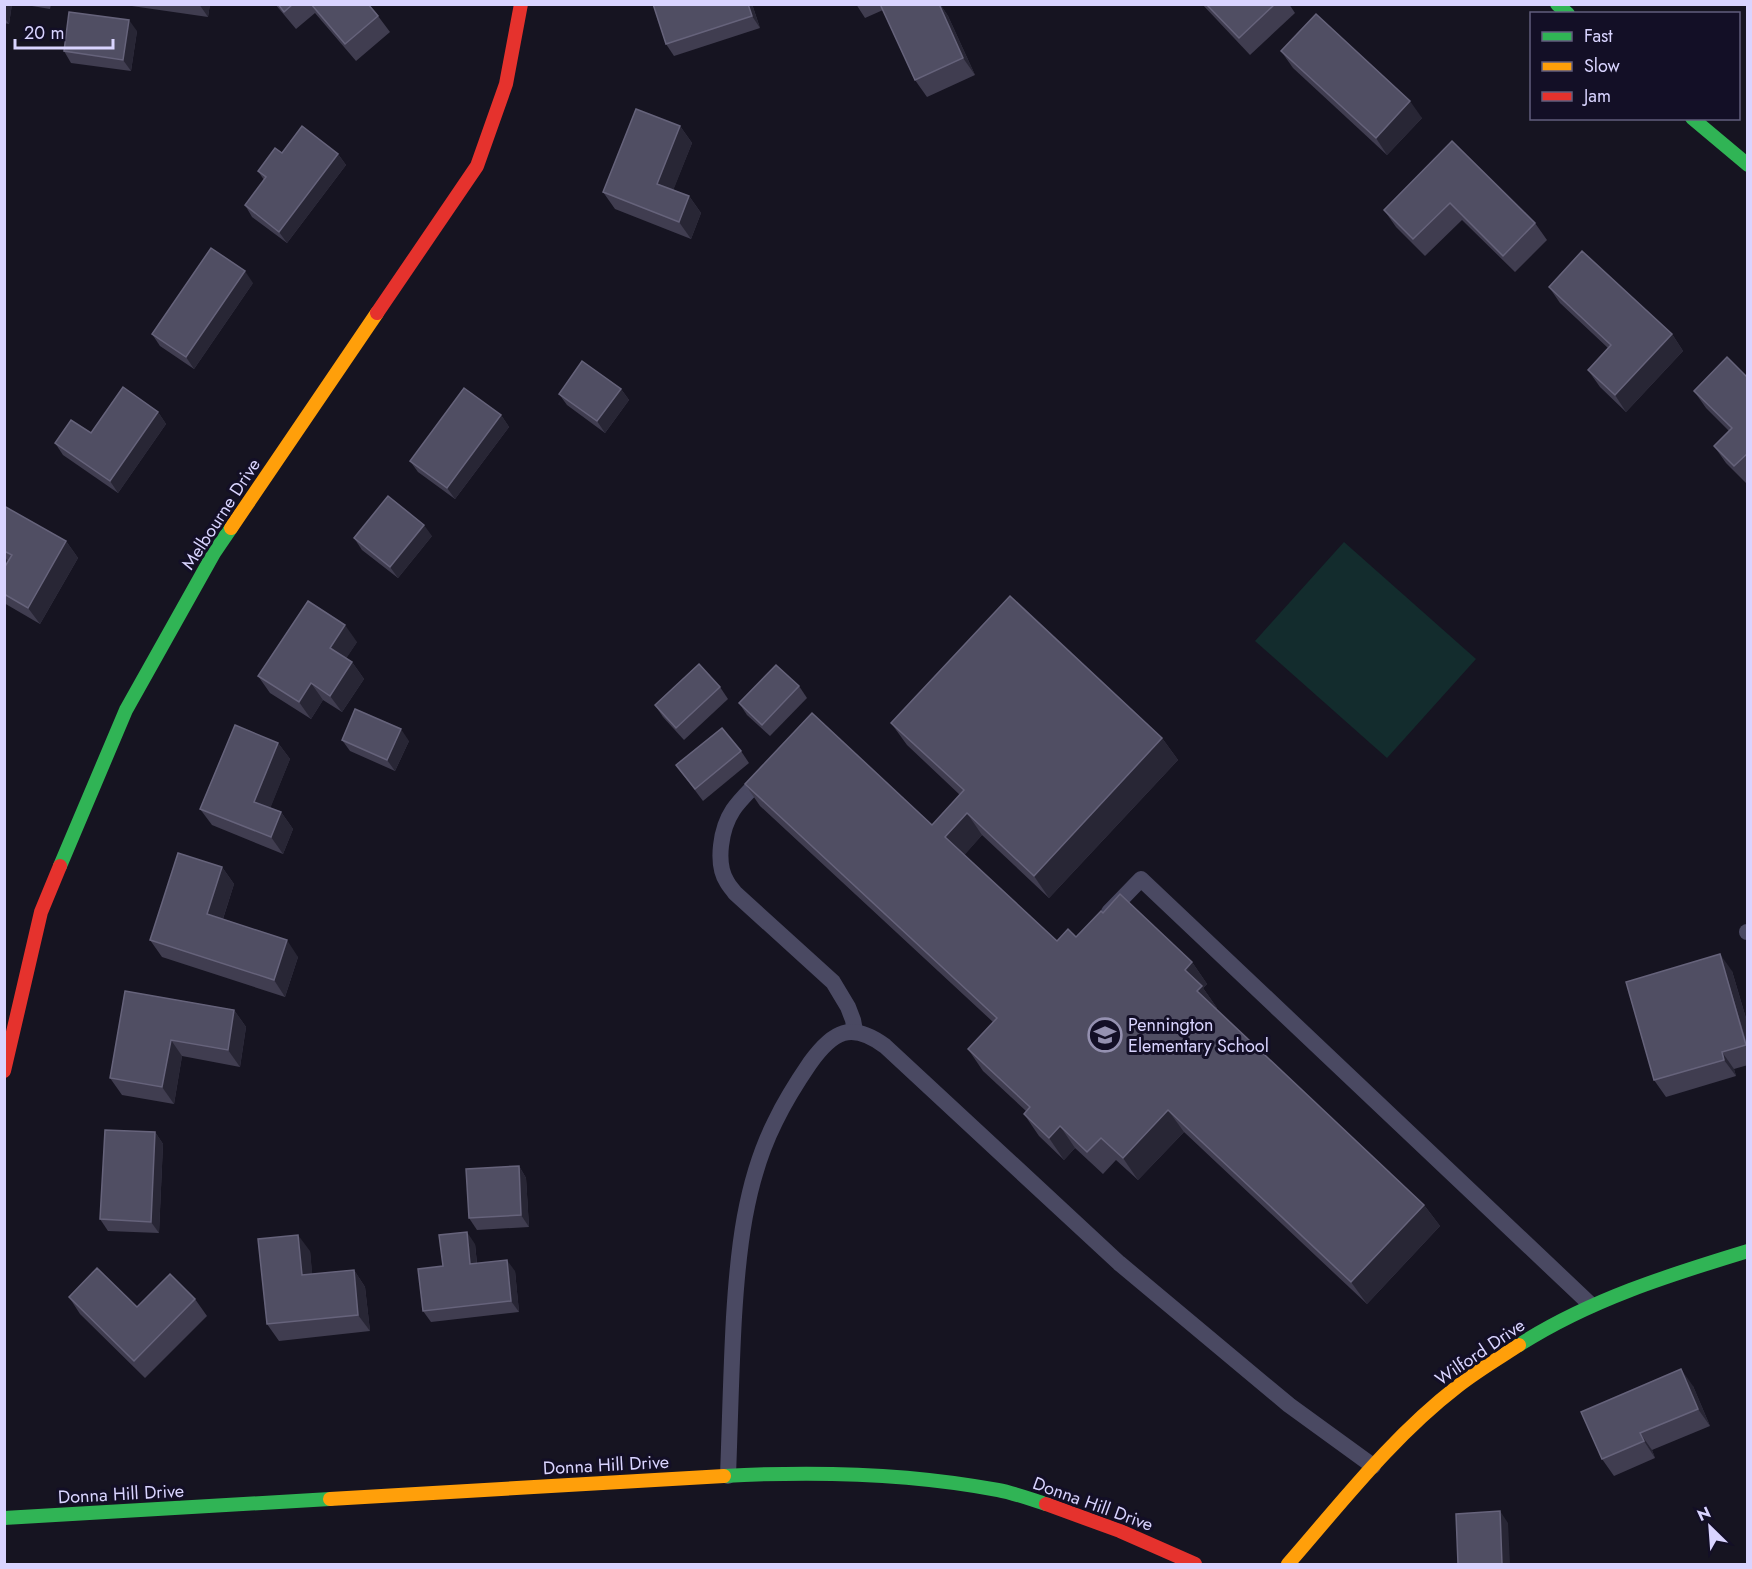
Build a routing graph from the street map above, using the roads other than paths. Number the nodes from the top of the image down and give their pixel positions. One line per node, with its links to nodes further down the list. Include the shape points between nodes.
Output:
1 (521, 4): 7 (street, Melbourne Drive, via 506,84 477,166 214,553 126,710 41,912)
2 (1694, 120): 3 (street)
3 (1748, 165)
4 (775, 763): 6 (lane, via 733,810 726,824 722,867 726,882 833,982 854,1020)
5 (1100, 922): 9 (lane, via 1141,879)
6 (855, 1031): 10 (lane, via 885,1046 1149,1289 1289,1405); 11 (lane, via 837,1036 812,1060 774,1123 758,1166 740,1247)
7 (4, 1071)
8 (1748, 1251): 9 (street, Wilford Drive)
9 (1591, 1305): 10 (street, Wilford Drive, via 1522,1342 1459,1385 1417,1420)
10 (1373, 1466): 14 (street, Wilford Drive)
11 (728, 1476): 12 (street, Donna Hill Drive); 13 (street, Donna Hill Drive, via 916,1478 999,1490 1068,1511)
12 (4, 1518)
13 (1195, 1564)
14 (1288, 1564)

